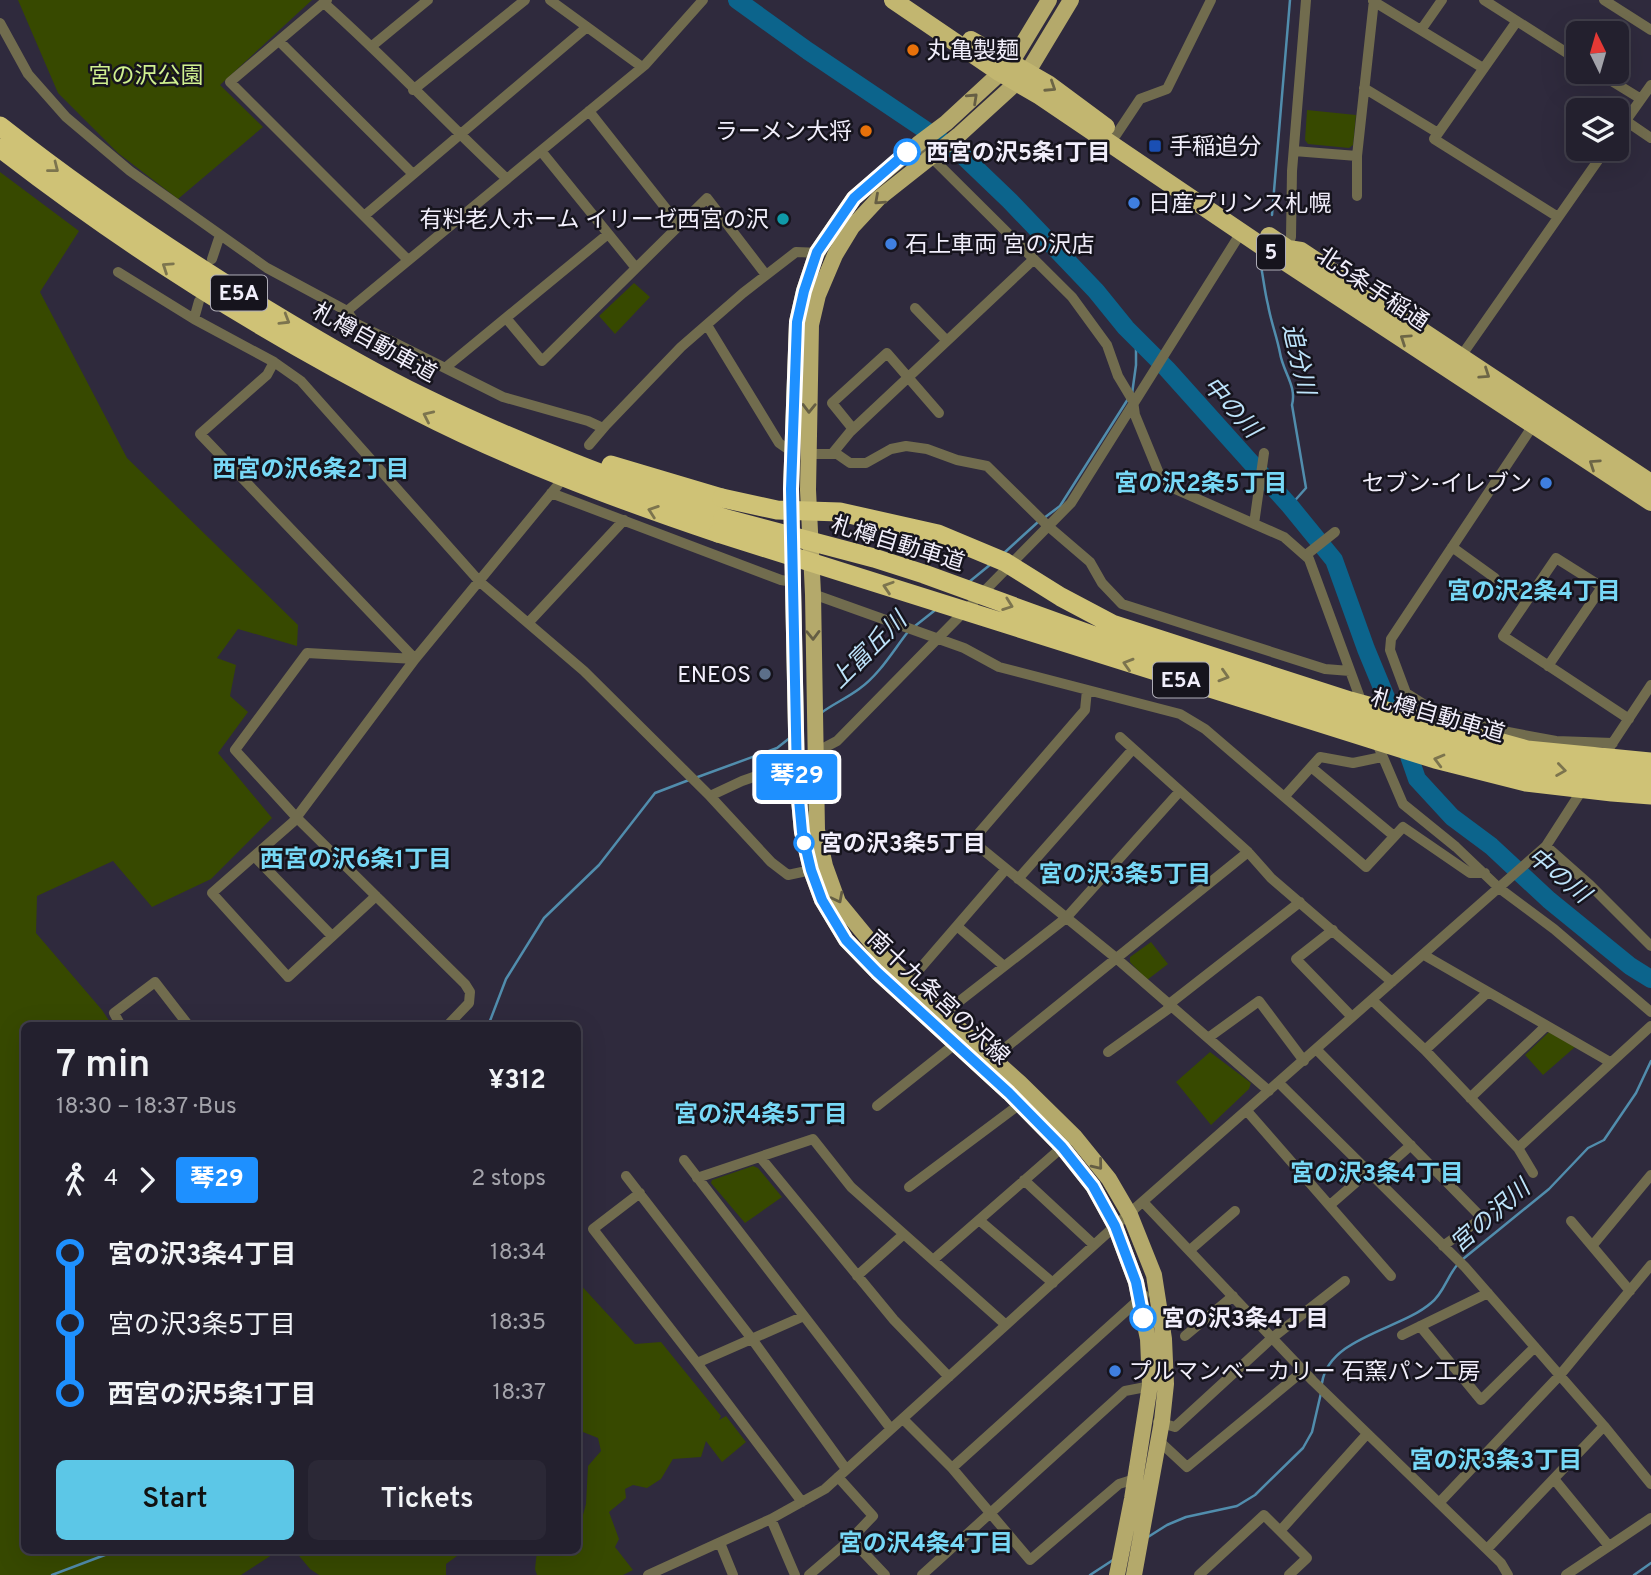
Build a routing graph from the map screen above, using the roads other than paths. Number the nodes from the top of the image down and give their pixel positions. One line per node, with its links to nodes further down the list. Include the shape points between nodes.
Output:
1 (428, 0): 22 (street)
2 (525, 0): 31 (street)
3 (550, 0): 18 (street)
4 (704, 0): 24 (street)
5 (893, 0): 25 (highway, 北5条手稲通 / 5)
6 (910, 0): 25 (highway, 北5条手稲通 / 5, via 984,48)
7 (1049, 0): 25 (main road, 南十九条宮の沢線)
8 (1071, 0): 27 (main road, 南十九条宮の沢線)
9 (1211, 0): 39 (street, via 1167,89 1140,99)
10 (1306, 0): 44 (street)
11 (1373, 0): 19 (street); 30 (street)
12 (1443, 0): 19 (street)
13 (1484, 0): 16 (street)
14 (1604, 0): 20 (street)
15 (326, 2): 21 (street); 22 (street)
16 (1517, 21): 23 (street); 26 (street)
17 (0, 23): 56 (street, via 28,74 66,117 130,171)
18 (587, 27): 24 (street); 38 (street)
19 (1421, 30): 26 (street)
20 (1651, 30)
21 (279, 41): 48 (street); 51 (street, via 230,82)
22 (372, 46): 31 (street)
23 (1566, 52)
24 (642, 67): 33 (street)
25 (1005, 68): 27 (highway, 北5条手稲通 / 5); 41 (main road, 南十九条宮の沢線, one-way to 25)
26 (1483, 68): 37 (street)
27 (1021, 78): 39 (highway, 北5条手稲通 / 5, one-way to 39, via 1048,84); 46 (main road, 南十九条宮の沢線); 54 (highway, 北5条手稲通 / 5, via 1040,96)
28 (1617, 84): 32 (street)
29 (1651, 85): 32 (street)
30 (1364, 89): 37 (street); 45 (street)
31 (414, 90): 38 (street)
32 (1641, 99): 34 (street)
33 (589, 111): 43 (street); 53 (street)
34 (1629, 117)
35 (1629, 123): 40 (street)
36 (0, 126): 82 (highway, 札樽自動車道 / E5A, one-way to 82, via 202,270 422,397)
37 (1438, 133): 52 (street, via 1434,139)
38 (459, 134): 48 (street); 49 (street)
39 (1116, 135): 58 (highway, 北5条手稲通 / 5)
40 (1651, 138)
41 (918, 144): 46 (street); 57 (main road, 南十九条宮の沢線, via 854,198)
42 (0, 148): 92 (highway, 札樽自動車道 / E5A, one-way to 42, via 586,486 415,410 312,356 208,294)
43 (541, 151): 49 (street); 55 (street)
44 (1294, 151): 45 (street); 58 (street, via 1291,237)
45 (1357, 156): 50 (street)
46 (931, 158): 59 (main road, 南十九条宮の沢線, one-way to 59, via 879,198 852,227); 61 (street)
47 (1598, 161): 52 (street)
48 (413, 174): 51 (street)
49 (507, 179): 62 (street)
50 (1357, 196)
51 (364, 216): 62 (street)
52 (1558, 217): 74 (street)
53 (679, 225): 63 (street); 65 (street, via 707,198)
54 (1242, 231): 58 (highway, 北5条手稲通 / 5); 77 (street)
55 (608, 234): 63 (street); 69 (street)
56 (220, 235): 60 (street); 68 (street, via 267,268)
57 (817, 252): 59 (street); 65 (street, via 796,252); 84 (main road, 南十九条宮の沢線, via 797,322)
58 (1284, 254): 74 (highway, 北5条手稲通 / 5, via 1301,251)
59 (835, 255): 86 (main road, 南十九条宮の沢線, one-way to 86, via 811,325)
60 (212, 259)
61 (1034, 259): 72 (street); 77 (street, via 1072,297 1107,345)
62 (408, 260): 68 (street)
63 (636, 268): 69 (street, via 542,361)
64 (118, 272): 70 (street)
65 (766, 275): 71 (street)
66 (199, 301): 70 (street)
67 (915, 307): 72 (street)
68 (346, 311): 75 (street, via 355,323)
69 (506, 317): 75 (street)
70 (194, 319): 73 (street)
71 (707, 325): 80 (street); 84 (street, via 779,443)
72 (947, 341): 76 (street)
73 (274, 362): 98 (street, via 301,381); 105 (street, via 267,375 200,434)
74 (1456, 363): 79 (highway, 北5条手稲通 / 5); 88 (highway, 北5条手稲通 / 5, one-way to 88)
75 (445, 369): 80 (street, via 503,397)
76 (907, 378): 78 (street); 81 (street); 81 (street, via 887,353 832,403)
77 (1133, 401): 91 (street, via 1160,476 1175,489); 93 (street, via 1071,503)
78 (939, 413)
79 (1534, 424): 89 (highway, 北5条手稲通 / 5, one-way to 79); 95 (street)
80 (603, 428): 83 (street)
81 (853, 429): 87 (street)
82 (496, 431): 92 (highway, 札樽自動車道 / E5A); 117 (highway, bridge, via 722,498 776,510 840,512 938,534 1005,562 1112,624 1350,701 1527,750)
83 (589, 445)
84 (792, 452): 99 (main road, 南十九条宮の沢線)
85 (1264, 453): 91 (street)
86 (808, 454): 87 (street); 101 (main road, 南十九条宮の沢線)
87 (832, 454): 93 (street, via 850,463 866,463 905,446 987,466)
88 (1651, 483)
89 (1651, 502)
90 (624, 520): 98 (street, via 554,489); 99 (street); 103 (street)
91 (1254, 524): 96 (street, via 1284,537)
92 (720, 526): 119 (highway, 札樽自動車道 / E5A, one-way to 119, bridge, via 912,570 1097,637 1489,757); 120 (highway, 札樽自動車道 / E5A, one-way to 92, bridge, via 1421,755)
93 (1048, 526): 104 (street); 107 (street, via 1090,562 1122,604 1325,669)
94 (1335, 532): 96 (street)
95 (1452, 547): 97 (street); 112 (street, via 1391,639 1390,649 1406,693 1428,708 1508,732 1556,741)
96 (1306, 555): 107 (street)
97 (1495, 578)
98 (480, 582): 103 (street); 105 (street)
99 (793, 582): 116 (main road, 南十九条宮の沢線)
100 (1506, 586): 102 (street)
101 (813, 594): 104 (street); 113 (main road, 南十九条宮の沢線, one-way to 113)
102 (1528, 599): 106 (street, via 1503,636); 106 (street, via 1556,558 1602,587)
103 (529, 622): 123 (street)
104 (936, 638): 109 (street, via 999,667); 113 (street, via 837,741)
105 (415, 659): 126 (street); 126 (street, via 307,653 235,750)
106 (1548, 666): 110 (street)
107 (1350, 671): 115 (street)
108 (1651, 685): 110 (street)
109 (1087, 690): 124 (street, via 1180,714 1205,729); 132 (street, via 1085,710 972,841)
110 (1629, 719): 112 (street)
111 (1120, 737): 114 (street)
112 (1613, 743): 128 (street)
113 (815, 749): 116 (street); 131 (main road, 南十九条宮の沢線)
114 (1133, 749): 121 (street); 134 (street)
115 (1382, 757): 118 (street, via 1353,763 1320,757); 133 (street, via 1403,804)
116 (797, 759): 123 (street); 131 (main road, 南十九条宮の沢線, via 802,832)
117 (1651, 762)
118 (1311, 767): 124 (street); 127 (street)
119 (1651, 779)
120 (1526, 782): 122 (highway, 札樽自動車道 / E5A, bridge); 125 (highway, bridge)
121 (1180, 791): 129 (street); 138 (street)
122 (1651, 795)
123 (710, 796): 131 (street, via 788,875)
124 (1285, 796): 127 (street, via 1366,867)
125 (1651, 806)
126 (296, 817): 130 (street); 136 (street)
127 (1394, 836): 133 (street, via 1403,827 1470,873)
128 (1546, 846): 135 (street); 142 (street)
129 (1248, 852): 137 (street); 144 (street)
130 (254, 856): 141 (street); 141 (street, via 212,893 288,978)
131 (818, 868): 147 (main road, 南十九条宮の沢線, via 822,900 846,940)
132 (1006, 869): 134 (street); 139 (street)
133 (1485, 873): 135 (street)
134 (1018, 879): 138 (street)
135 (1499, 888): 143 (street); 151 (street)
136 (376, 895): 141 (street); 156 (street, via 470,992 469,1003)
137 (1300, 902): 140 (street); 150 (street)
138 (1066, 918): 144 (street); 145 (street)
139 (958, 927): 145 (street); 147 (street)
140 (1333, 930): 146 (street); 152 (street, via 1296,959)
141 (332, 936)
142 (1651, 946)
143 (1424, 955): 146 (street); 148 (street)
144 (1116, 958): 150 (street); 166 (street)
145 (1004, 966): 153 (street)
146 (1392, 982): 149 (street)
147 (904, 987): 153 (main road, 南十九条宮の沢線)
148 (1488, 992): 157 (street); 162 (street)
149 (1372, 1000): 152 (street); 162 (street)
150 (1170, 1006): 159 (street); 163 (street)
151 (1651, 1012)
152 (1352, 1017): 161 (street)
153 (937, 1018): 160 (main road, 南十九条宮の沢線); 166 (main road, 南十九条宮の沢線)
154 (119, 1022): 155 (street, via 114,1013 155,982)
155 (186, 1022)
156 (451, 1022)
157 (1546, 1026): 165 (street); 169 (street)
158 (1651, 1026): 165 (street)
159 (1208, 1038): 164 (street, via 1259,1001); 168 (street)
160 (955, 1044): 166 (main road, 南十九条宮の沢線); 171 (street)
161 (1316, 1049): 164 (street); 174 (street)
162 (1424, 1051): 169 (street)
163 (1108, 1052)
164 (1304, 1060): 167 (street)
165 (1610, 1062): 175 (street)
166 (987, 1063): 170 (main road, 南十九条宮の沢線)
167 (1279, 1083): 168 (street); 179 (street)
168 (1269, 1091): 172 (street)
169 (1470, 1098): 175 (street)
170 (1026, 1100): 173 (main road, 南十九条宮の沢線); 184 (street)
171 (877, 1105)
172 (1247, 1111): 186 (street); 187 (street)
173 (1068, 1142): 183 (street); 189 (main road, 南十九条宮の沢線, one-way to 189, via 1109,1179); 192 (main road, 南十九条宮の沢線)
174 (1411, 1145): 179 (street); 197 (street, via 1482,1217)
175 (1518, 1148): 178 (street)
176 (760, 1157): 182 (street); 193 (street, via 813,1139 851,1187); 200 (street)
177 (684, 1160): 182 (street)
178 (1533, 1173)
179 (1372, 1174): 187 (street); 197 (street)
180 (1651, 1175): 195 (street)
181 (626, 1176): 185 (street)
182 (697, 1178): 209 (street)
183 (1024, 1180): 190 (street); 194 (street)
184 (909, 1187)
185 (640, 1194): 215 (street); 217 (street, via 593,1229)
186 (1144, 1203): 189 (street); 196 (street)
187 (1331, 1205): 201 (street)
188 (1235, 1212): 196 (street)
189 (1130, 1214): 192 (street); 204 (main road, 南十九条宮の沢線)
190 (979, 1220): 198 (street); 203 (street)
191 (1571, 1221): 195 (street)
192 (1115, 1226): 194 (street); 208 (main road, 南十九条宮の沢線)
193 (904, 1234): 198 (street); 200 (street)
194 (1094, 1245): 203 (street)
195 (1592, 1246): 205 (street)
196 (1190, 1250): 207 (street)
197 (1447, 1250): 206 (street)
198 (933, 1260): 210 (street)
199 (1651, 1265): 205 (street)
200 (857, 1276): 220 (street)
201 (1391, 1276)
202 (1345, 1282): 214 (street)
203 (1053, 1283): 210 (street)
204 (1156, 1289): 208 (street); 221 (main road, 南十九条宮の沢線, via 1164,1339)
205 (1630, 1291): 219 (street)
206 (1488, 1293): 211 (street); 216 (street)
207 (1233, 1296): 213 (street); 214 (street)
208 (1139, 1297): 221 (main road, 南十九条宮の沢線); 229 (street)
209 (804, 1316): 215 (street); 226 (street)
210 (1006, 1325): 220 (street)
211 (1420, 1326): 212 (street); 216 (street, via 1481,1400)
212 (1402, 1335)
213 (1185, 1336)
214 (1272, 1338): 218 (street); 223 (street, via 1175,1427)
215 (752, 1339): 217 (street); 230 (street)
216 (1535, 1347): 219 (street)
217 (697, 1363): 234 (street)
218 (1303, 1371): 227 (street); 228 (street, via 1187,1467)
219 (1560, 1375): 225 (street); 235 (street)
220 (949, 1377): 222 (street)
221 (1158, 1385): 223 (main road, 南十九条宮の沢線); 224 (main road, 南十九条宮の沢線); 236 (street, via 1125,1391)
222 (903, 1419): 226 (street); 229 (street)
223 (1162, 1421): 224 (street); 228 (main road, 南十九条宮の沢線)
224 (1145, 1423): 231 (main road, 南十九条宮の沢線)
225 (1604, 1426): 232 (street); 233 (street)
226 (891, 1429): 230 (street)
227 (1367, 1434): 235 (street); 239 (street)
228 (1158, 1441): 231 (main road, 南十九条宮の沢線)
229 (952, 1468): 236 (street)
230 (842, 1473): 234 (street); 240 (street, via 873,1516)
231 (1143, 1478): 236 (street, via 1119,1484 1030,1560); 244 (main road, 南十九条宮の沢線)
232 (1554, 1479): 242 (street); 243 (street)
233 (1651, 1484)
234 (802, 1503): 238 (street)
235 (1439, 1503): 243 (street)
236 (990, 1514): 251 (street)
237 (1651, 1518): 242 (street)
238 (771, 1519): 241 (street); 248 (street)
239 (1280, 1531): 245 (street, via 1307,1558); 253 (street, via 1264,1515)
240 (851, 1539): 249 (street); 250 (street)
241 (720, 1543): 246 (street); 247 (street)
242 (1609, 1546): 255 (street)
243 (1487, 1549): 254 (street)
244 (1127, 1554): 252 (main road, 南十九条宮の沢線)
245 (1292, 1574)
246 (648, 1575)
247 (733, 1575)
248 (795, 1575)
249 (809, 1575)
250 (885, 1575)
251 (922, 1575)
252 (1134, 1575)
253 (1199, 1575)
254 (1508, 1575)
255 (1566, 1575)

